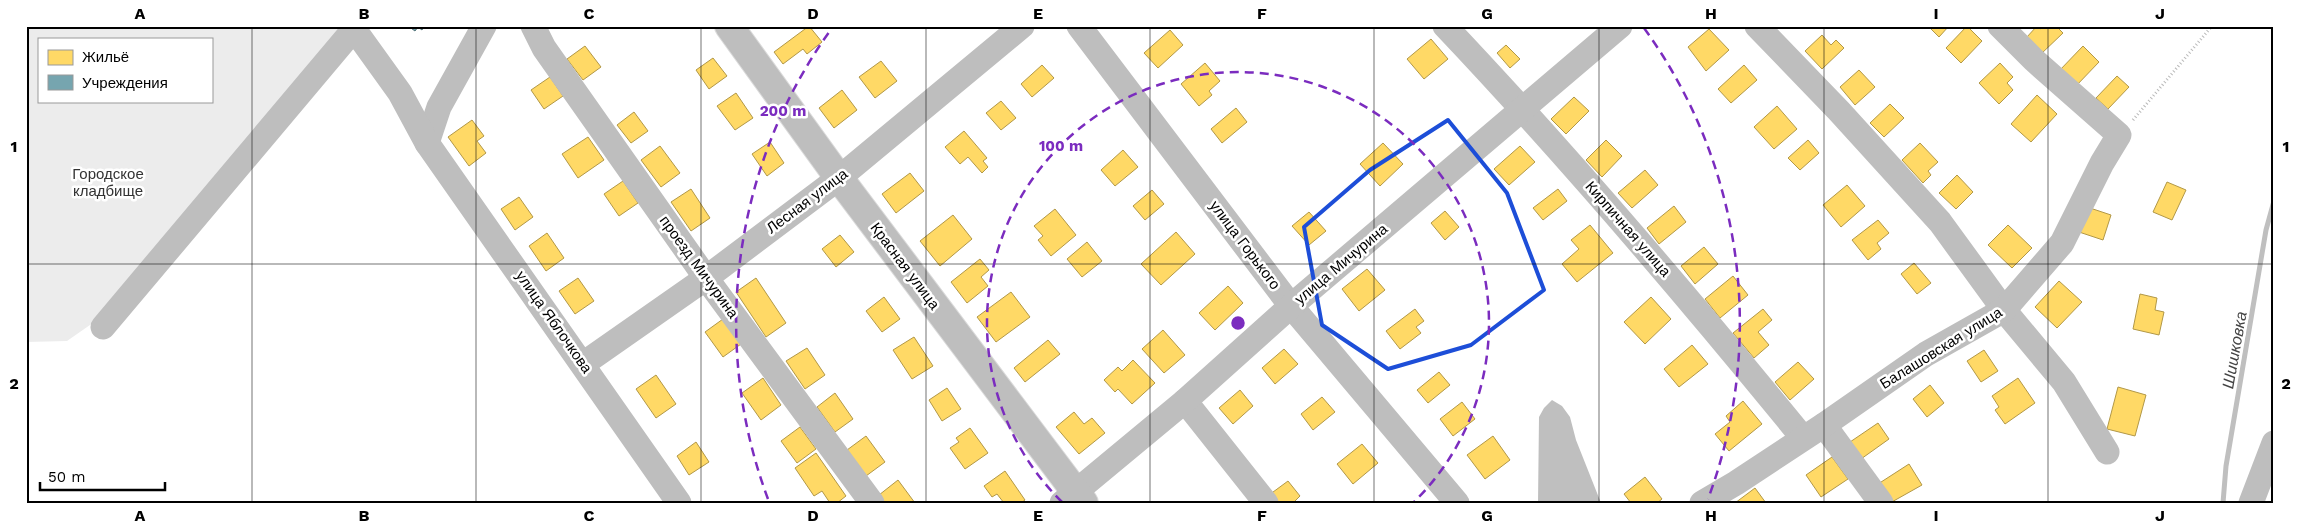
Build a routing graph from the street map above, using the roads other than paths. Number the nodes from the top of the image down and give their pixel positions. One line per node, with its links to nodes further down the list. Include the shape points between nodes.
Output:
1 (484, 26): 11 (street, via 439,107)
2 (533, 26): 13 (street, проезд Мичурина, via 544,48)
3 (729, 26): 12 (main road, Красная улица)
4 (1022, 26): 12 (street, Лесная улица)
5 (1079, 26): 14 (street, улица Горького)
6 (1445, 26): 10 (street, Кирпичная улица)
7 (1620, 26): 10 (street, улица Мичурина)
8 (1757, 26): 15 (street, via 1940,222)
9 (2000, 26): 15 (street, Балашовская улица, via 2119,135 2062,243)
10 (1524, 109): 14 (street, улица Мичурина); 20 (street, Кирпичная улица, via 1703,316)
11 (427, 143): 16 (street, улица Яблочкова, via 400,93 354,29); 17 (street, улица Яблочкова)
12 (839, 178): 13 (street, Лесная улица); 23 (main road, Красная улица)
13 (706, 278): 17 (street, Лесная улица); 25 (street, проезд Мичурина)
14 (1291, 306): 18 (street, улица Мичурина); 27 (street, улица Горького)
15 (2004, 310): 19 (street, Балашовская улица, via 1926,354); 22 (street, via 2064,382)
16 (103, 327)
17 (583, 364): 24 (street, улица Яблочкова)
18 (1185, 401): 23 (street, улица Мичурина); 26 (street)
19 (1824, 425): 20 (street, Балашовская улица); 29 (street)
20 (1803, 438): 28 (street, Балашовская улица)
21 (2274, 443): 30 (street)
22 (2107, 452)
23 (1074, 499)
24 (679, 503)
25 (872, 503)
26 (1266, 503)
27 (1458, 503)
28 (1702, 503)
29 (1881, 503)
30 (2251, 503)

